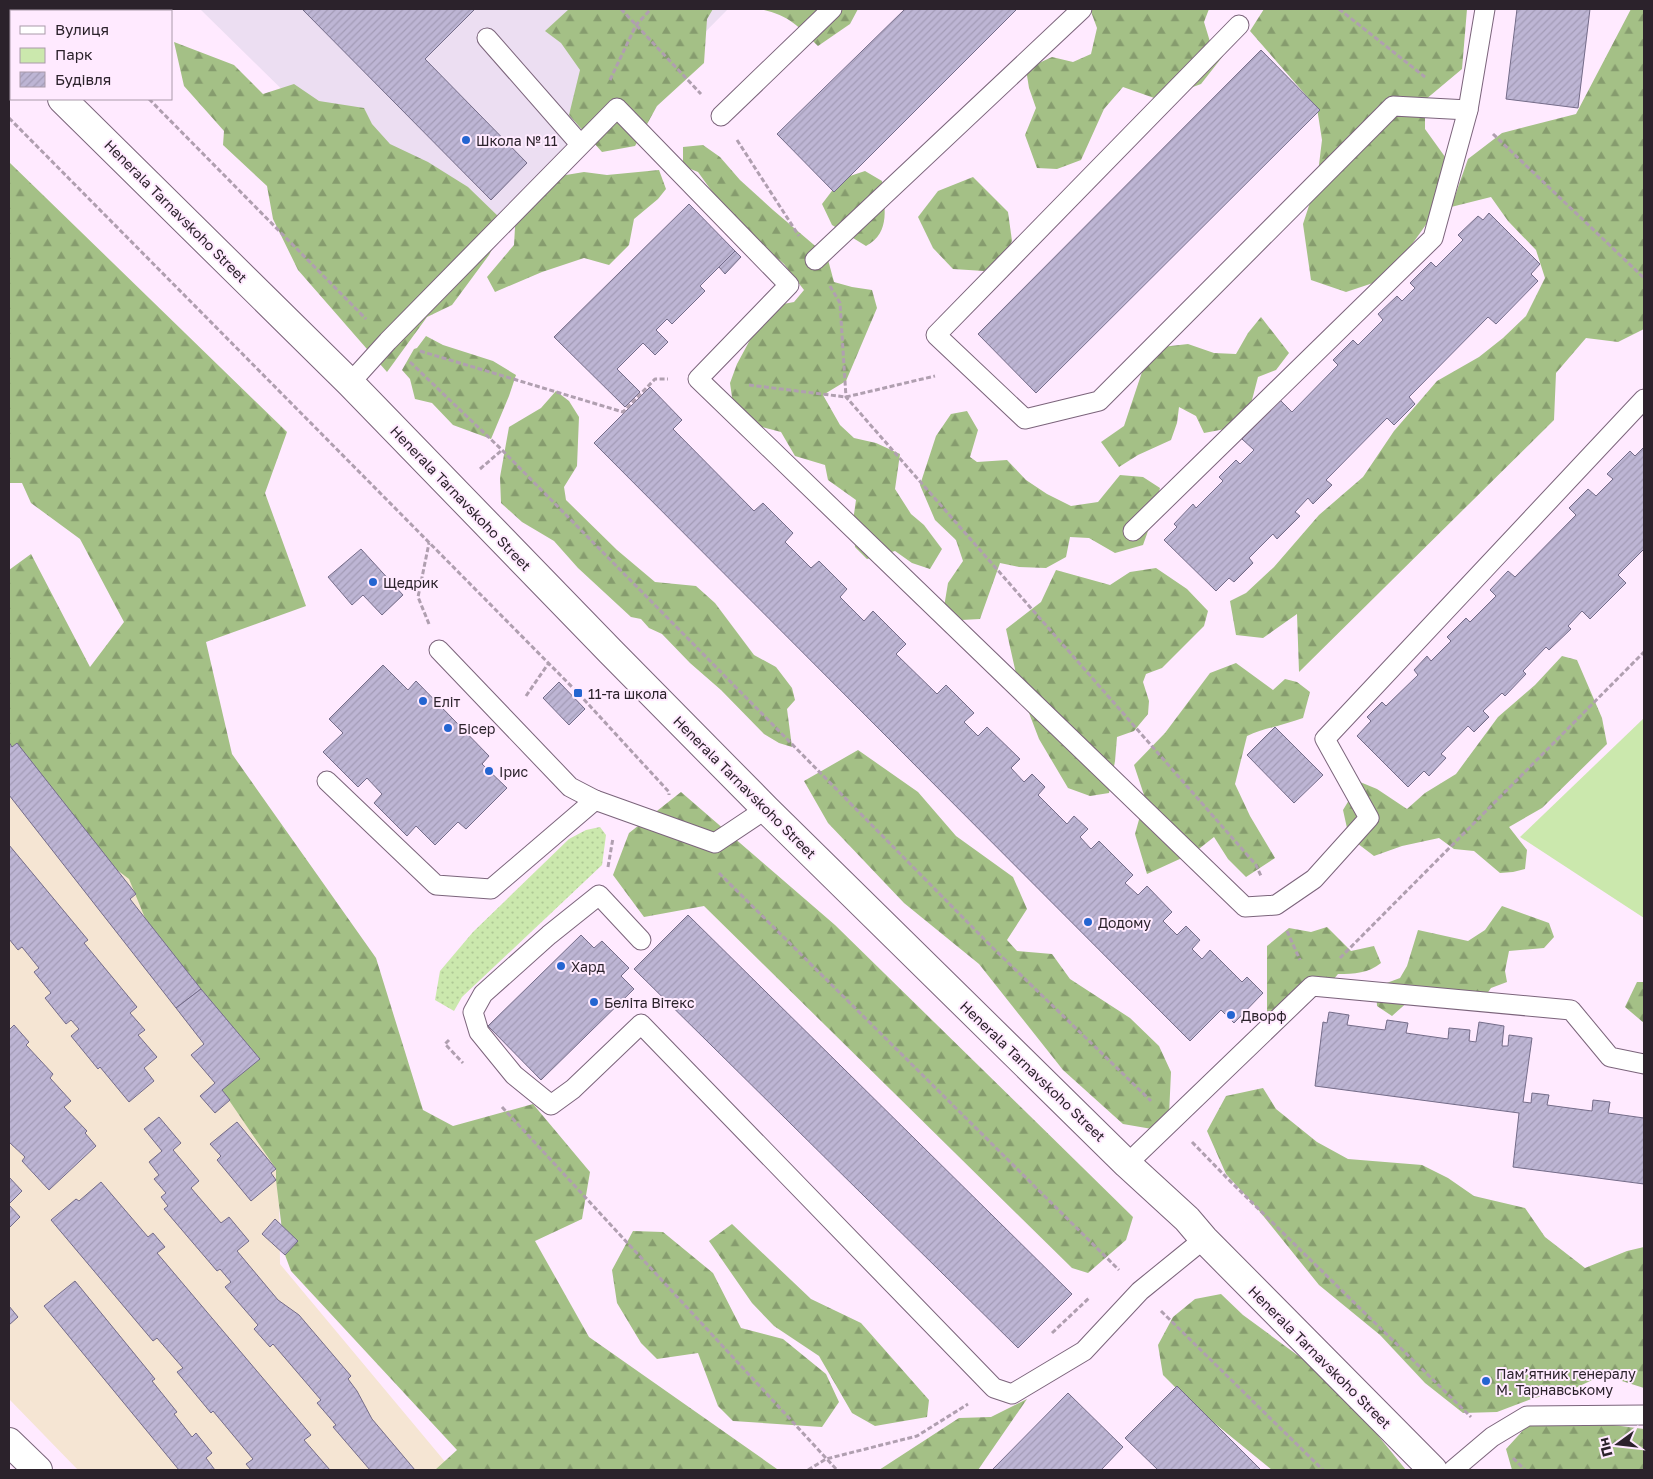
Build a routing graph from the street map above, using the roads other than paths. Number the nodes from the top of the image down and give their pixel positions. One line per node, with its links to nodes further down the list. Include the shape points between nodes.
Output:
1 (832, 9): 8 (lane)
2 (1082, 9): 10 (lane)
3 (1485, 9): 7 (lane)
4 (1239, 24): 7 (lane, via 936,334 1025,419 1099,401 1393,106)
5 (487, 38): 9 (lane)
6 (63, 100): 11 (main road, Henerala Tarnavskoho Street)
7 (1468, 110): 13 (lane, via 1433,238)
8 (721, 116)
9 (580, 144): 11 (lane); 12 (lane, via 617,108 789,285 698,379 1245,906 1276,905 1314,879 1369,818 1325,739)
10 (815, 260)
11 (350, 383): 17 (main road, Henerala Tarnavskoho Street)
12 (1644, 399)
13 (1133, 531)
14 (439, 650): 16 (lane, via 570,787)
15 (328, 780): 16 (lane, via 436,885 490,888)
16 (595, 800): 17 (lane, via 715,843)
17 (766, 809): 20 (main road, Henerala Tarnavskoho Street)
18 (641, 940): 21 (lane, via 599,895 483,994 473,1012 479,1032 514,1075 551,1105 573,1089 641,1024 994,1388 1012,1394 1084,1351 1140,1291)
19 (1644, 1064): 20 (lane, via 1610,1057 1571,1010 1312,986)
20 (1127, 1164): 21 (main road, Henerala Tarnavskoho Street)
21 (1204, 1239): 25 (main road, Henerala Tarnavskoho Street)
22 (1644, 1415): 26 (lane, via 1527,1416 1492,1437)
23 (9, 1442): 24 (main road)
24 (38, 1470)
25 (1432, 1470)
26 (1453, 1470)

